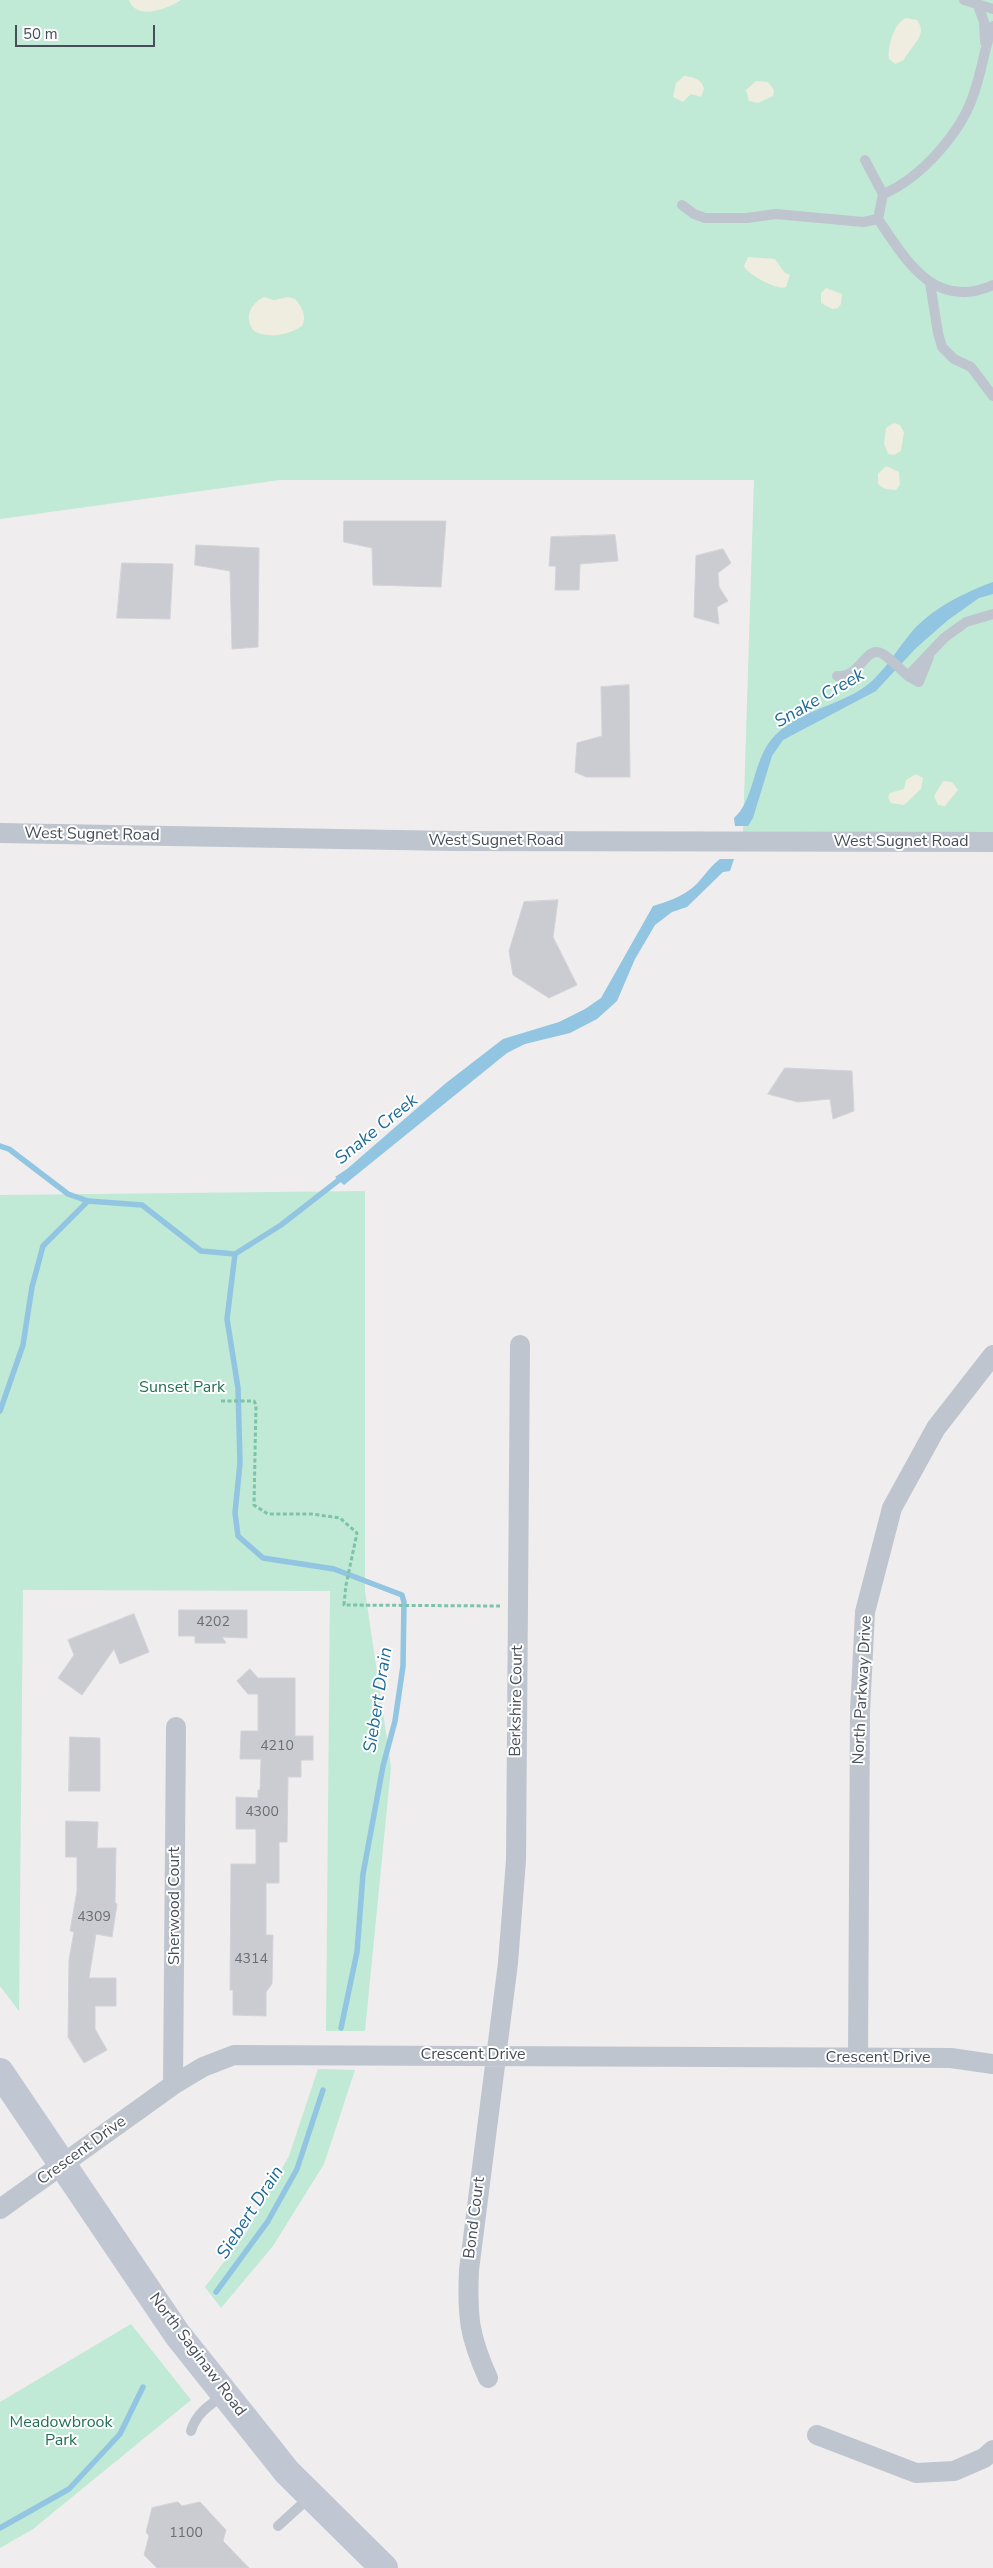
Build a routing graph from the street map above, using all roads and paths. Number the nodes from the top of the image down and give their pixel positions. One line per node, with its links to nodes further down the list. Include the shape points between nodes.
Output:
1 (964, 0): 2 (lane)
2 (978, 5): 3 (lane); 5 (lane, via 984,22)
3 (993, 10)
4 (993, 26): 5 (lane)
5 (986, 48): 7 (lane, via 974,94 962,121 947,143 924,166 892,191)
6 (865, 160): 7 (lane)
7 (883, 194): 9 (lane)
8 (682, 205): 9 (lane, via 705,218 776,214 863,222)
9 (878, 219): 10 (lane, via 902,254)
10 (930, 283): 11 (lane, via 951,293 962,294); 12 (lane, via 942,347 954,359 971,367)
11 (993, 286)
12 (993, 396)
13 (993, 614): 14 (lane, via 966,622 944,638 929,657 919,682 887,657 874,652 852,674)
14 (837, 676)
15 (0, 833): 16 (street, West Sugnet Road, via 463,841)
16 (993, 842)
17 (520, 1345): 20 (street, Berkshire Court)
18 (993, 1355): 23 (street, North Parkway Drive, via 936,1428 892,1508 865,1612 860,1712)
19 (221, 1401): 20 (path, via 254,1401 256,1405 254,1505 268,1514 340,1518 357,1533 344,1605)
20 (518, 1606): 22 (street, Berkshire Court, via 516,1860 508,1963)
21 (176, 1728): 26 (street, Sherwood Court)
22 (496, 2055): 23 (street, Crescent Drive); 26 (street, Crescent Drive, via 234,2055 203,2067); 29 (street, Bond Court, via 469,2270 467,2312 476,2352)
23 (858, 2058): 24 (street, Crescent Drive, via 951,2058)
24 (993, 2064)
25 (0, 2072): 27 (main road, North Saginaw Road)
26 (173, 2085): 27 (street, Crescent Drive)
27 (64, 2164): 28 (street, Crescent Drive); 30 (main road, North Saginaw Road, via 177,2334)
28 (0, 2209)
29 (488, 2378)
30 (225, 2394): 31 (lane, via 201,2412); 34 (main road, North Saginaw Road, via 287,2472)
31 (191, 2431)
32 (817, 2435): 33 (street, via 916,2472 954,2471 984,2458)
33 (993, 2450)
34 (311, 2496): 35 (lane); 36 (main road, North Saginaw Road)
35 (278, 2526)
36 (384, 2568)

